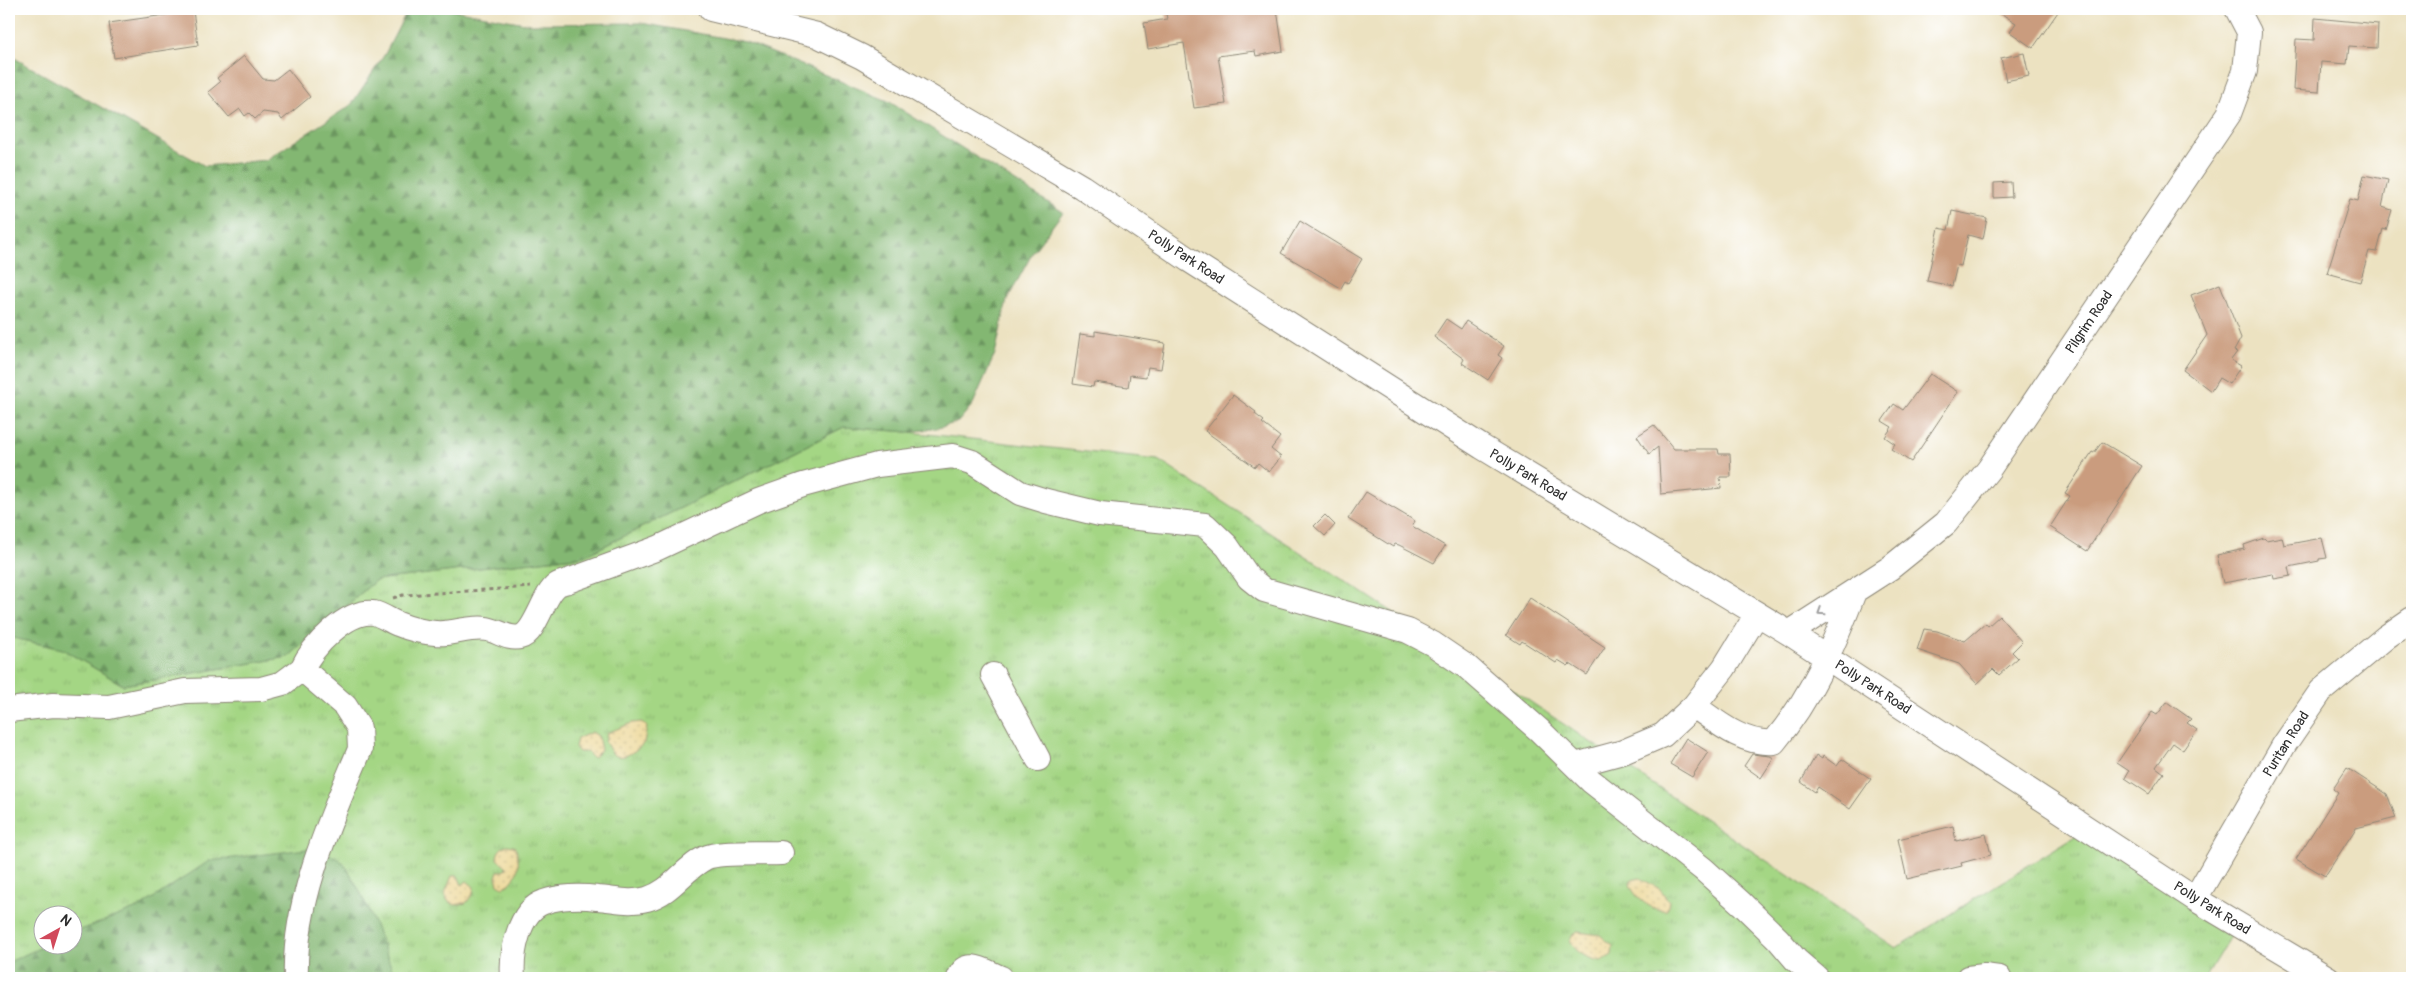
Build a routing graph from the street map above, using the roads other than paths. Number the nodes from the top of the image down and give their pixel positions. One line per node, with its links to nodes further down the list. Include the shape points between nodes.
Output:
1 (712, 9): 4 (street, Polly Park Road, via 818,35 862,57 1082,187 1189,260 1482,447)
2 (2237, 9): 3 (street, Pilgrim Road, via 2248,32 2245,71 2229,114 1983,477 1946,523)
3 (1854, 592): 6 (street, Pilgrim Road, one-way to 6); 7 (street)
4 (1757, 614): 6 (street, Polly Park Road); 10 (street, via 1724,668)
5 (2412, 619): 15 (street, Puritan Road, via 2321,691 2284,745)
6 (1789, 633): 7 (street, Polly Park Road)
7 (1828, 658): 10 (street, via 1788,726 1774,742 1759,743 1728,730); 15 (street, Polly Park Road)
8 (302, 669): 11 (street, via 283,683 261,689 185,691 109,707 53,705); 13 (street, via 308,655 323,638 360,614 374,613 423,632 447,635 486,629 522,637 556,586 658,548 758,501 877,465 953,456 972,462 1020,493 1046,502 1100,514 1205,525 1227,546 1249,578 1264,590 1408,631 1433,644 1467,667); 16 (street, via 345,706 360,728 360,749 313,871 301,920 295,959)
9 (993, 675): 12 (street)
10 (1694, 706): 13 (street, via 1663,735 1624,752)
11 (9, 710)
12 (1038, 759)
13 (1575, 765): 20 (street, via 1609,796 1703,869)
14 (781, 854): 17 (street, via 705,858 670,888 635,901 578,898 543,902 520,928 513,956)
15 (2195, 899): 23 (street, Polly Park Road)
16 (296, 978)
17 (513, 978)
18 (959, 978): 19 (street, via 968,966 974,966)
19 (1001, 978)
20 (1817, 978)
21 (1968, 978): 22 (street)
22 (1999, 978)
23 (2328, 978)

